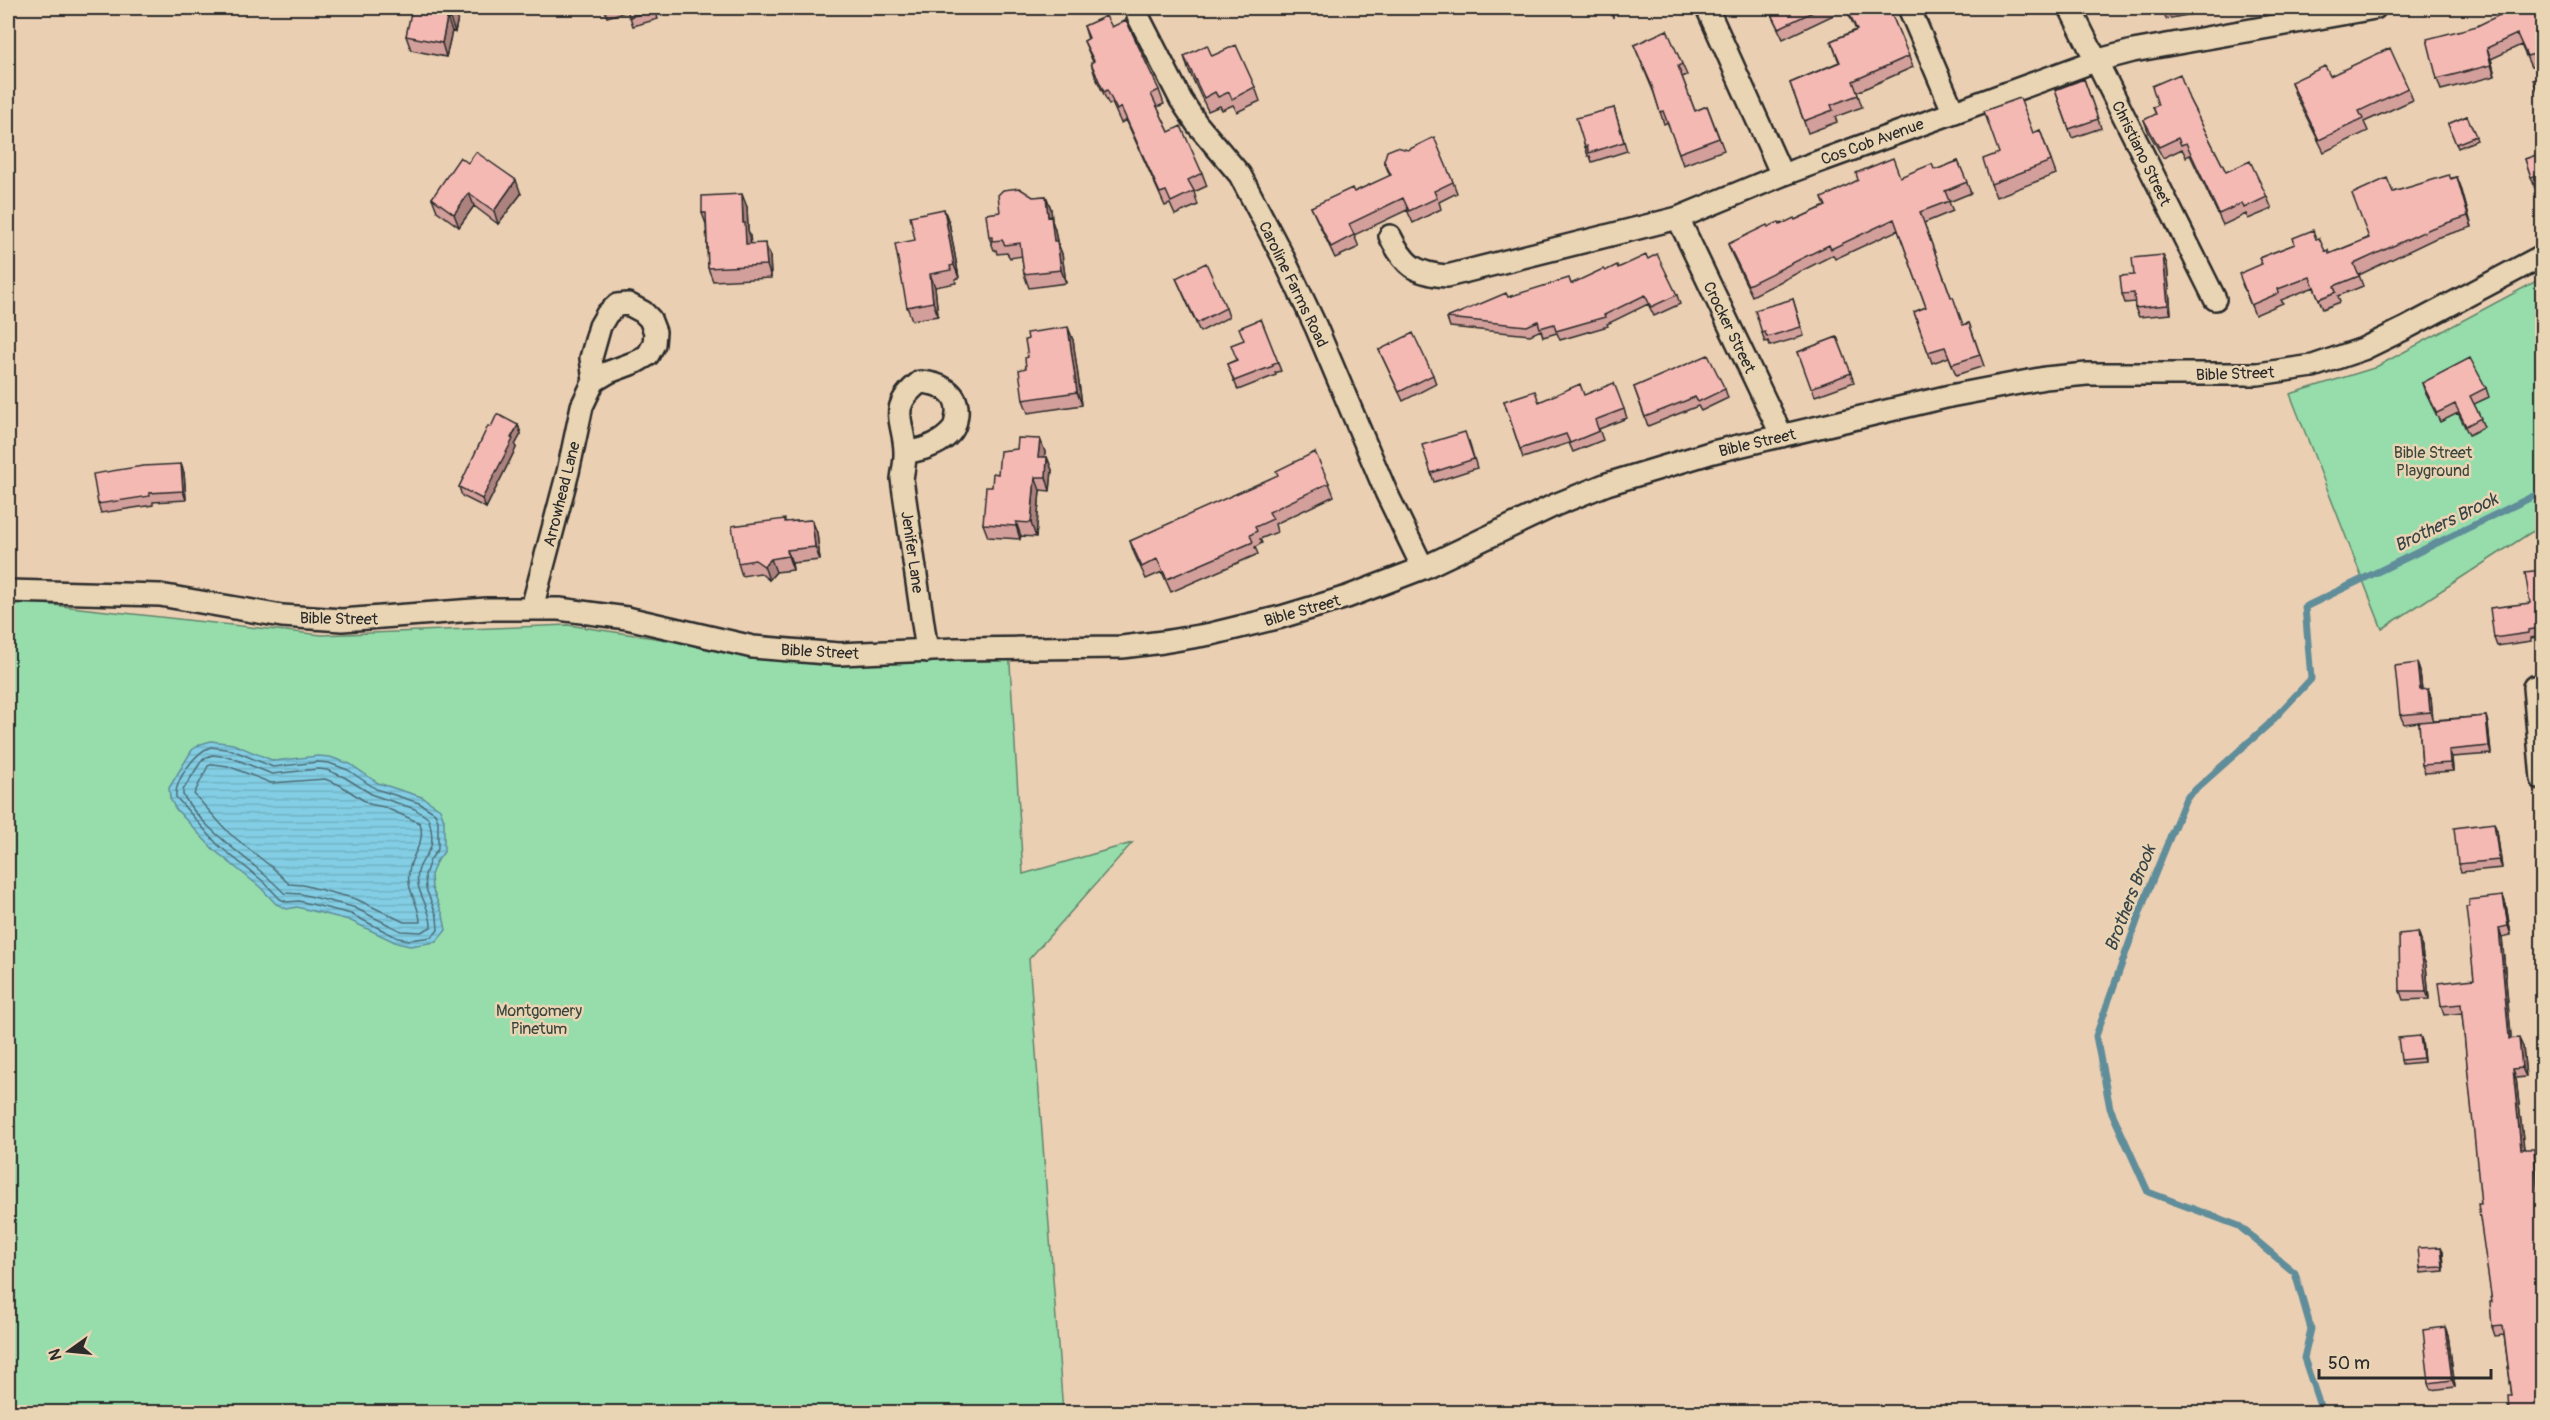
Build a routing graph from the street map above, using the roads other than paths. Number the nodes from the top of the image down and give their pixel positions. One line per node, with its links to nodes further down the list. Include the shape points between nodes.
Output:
1 (1707, 8): 9 (street)
2 (1909, 8): 8 (street)
3 (2070, 8): 7 (street, Christiano Street)
4 (2374, 8): 5 (street, Cos Cob Avenue)
5 (2336, 10): 7 (street, Cos Cob Avenue)
6 (1138, 16): 17 (street, Caroline Farms Road, via 1181,100 1240,175 1282,255)
7 (2095, 61): 8 (street, Cos Cob Avenue); 13 (street, Christiano Street)
8 (1953, 111): 9 (street, Cos Cob Avenue)
9 (1782, 175): 10 (street, Cos Cob Avenue)
10 (1677, 218): 11 (street, Cos Cob Avenue, via 1447,276 1426,274 1412,267); 15 (street, Crocker Street)
11 (1390, 236)
12 (2542, 256): 15 (street, Bible Street, via 2404,330 2313,366 2258,374 2087,374 2045,378)
13 (2215, 299)
14 (594, 381): 19 (street, Arrowhead Lane, via 582,406)
15 (1782, 436): 17 (street, Bible Street, via 1607,484)
16 (906, 453): 20 (street, Jenifer Lane, via 902,479)
17 (1423, 568): 20 (street, Bible Street, via 1310,609 1188,639 1122,647)
18 (8, 591): 19 (street, Bible Street, via 160,595 282,616 342,620)
19 (532, 608): 20 (street, Bible Street, via 619,617 769,649 839,654)
20 (927, 651)
21 (2538, 686): 22 (street)
22 (2542, 779)

